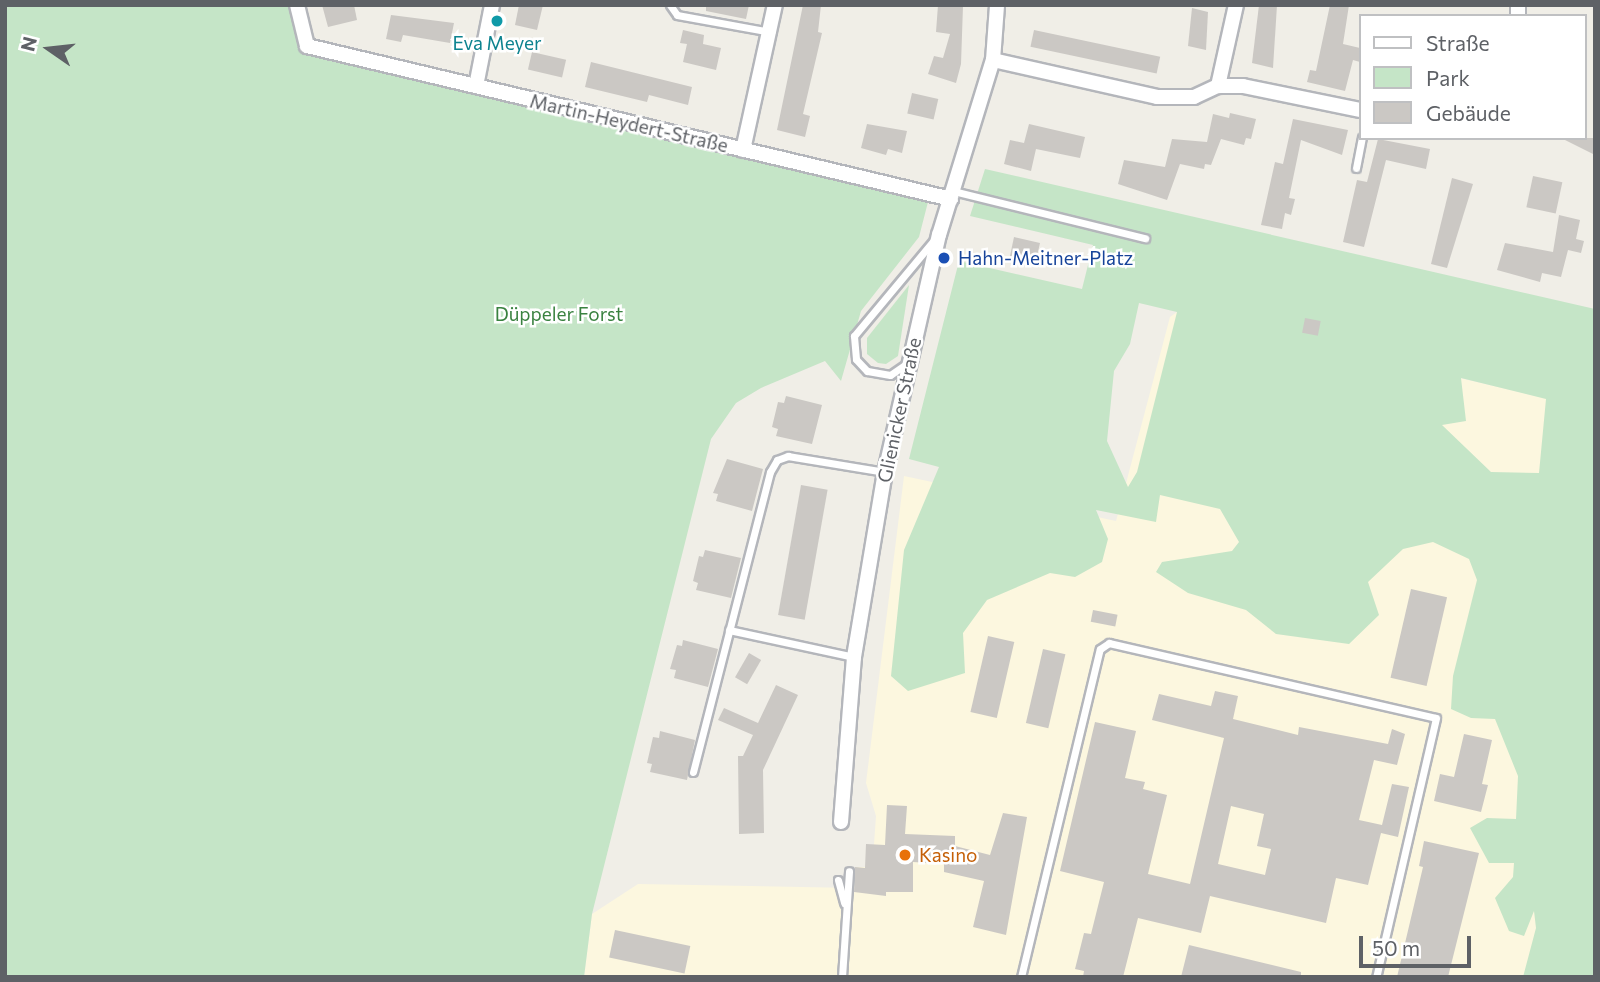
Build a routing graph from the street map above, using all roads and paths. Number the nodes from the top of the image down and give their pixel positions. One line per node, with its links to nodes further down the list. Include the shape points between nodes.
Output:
1 (297, 5): 9 (street, Martin-Heydert-Straße, via 307,46)
2 (492, 5): 9 (street)
3 (670, 5): 7 (lane, via 677,15)
4 (775, 5): 7 (street)
5 (997, 5): 8 (street, Glienicker Straße)
6 (1236, 5): 10 (street)
7 (771, 32): 13 (street)
8 (993, 60): 10 (street, via 1157,97 1194,97); 15 (street, Glienicker Straße)
9 (476, 86): 13 (street, Martin-Heydert-Straße)
10 (1218, 86): 11 (street, via 1243,86)
11 (1358, 110)
12 (1362, 140): 14 (lane)
13 (743, 150): 15 (street, Martin-Heydert-Straße)
14 (1356, 168)
15 (952, 195): 16 (street, Glienicker Straße); 17 (lane)
16 (939, 235): 18 (street, Glienicker Straße); 18 (lane, via 854,336 856,359 874,374 898,372)
17 (1145, 238)
18 (910, 358): 19 (street, Glienicker Straße)
19 (885, 472): 20 (lane, via 788,456 777,460 769,472); 21 (street, Glienicker Straße)
20 (730, 630): 21 (lane); 22 (lane)
21 (854, 657): 23 (street, Glienicker Straße)
22 (693, 772)
23 (841, 822)
24 (849, 871): 26 (lane)
25 (838, 880): 26 (lane)
26 (845, 908): 27 (lane)
27 (842, 977)
28 (1021, 977): 29 (lane, via 1100,649 1109,643 1436,718)
29 (1376, 977)

